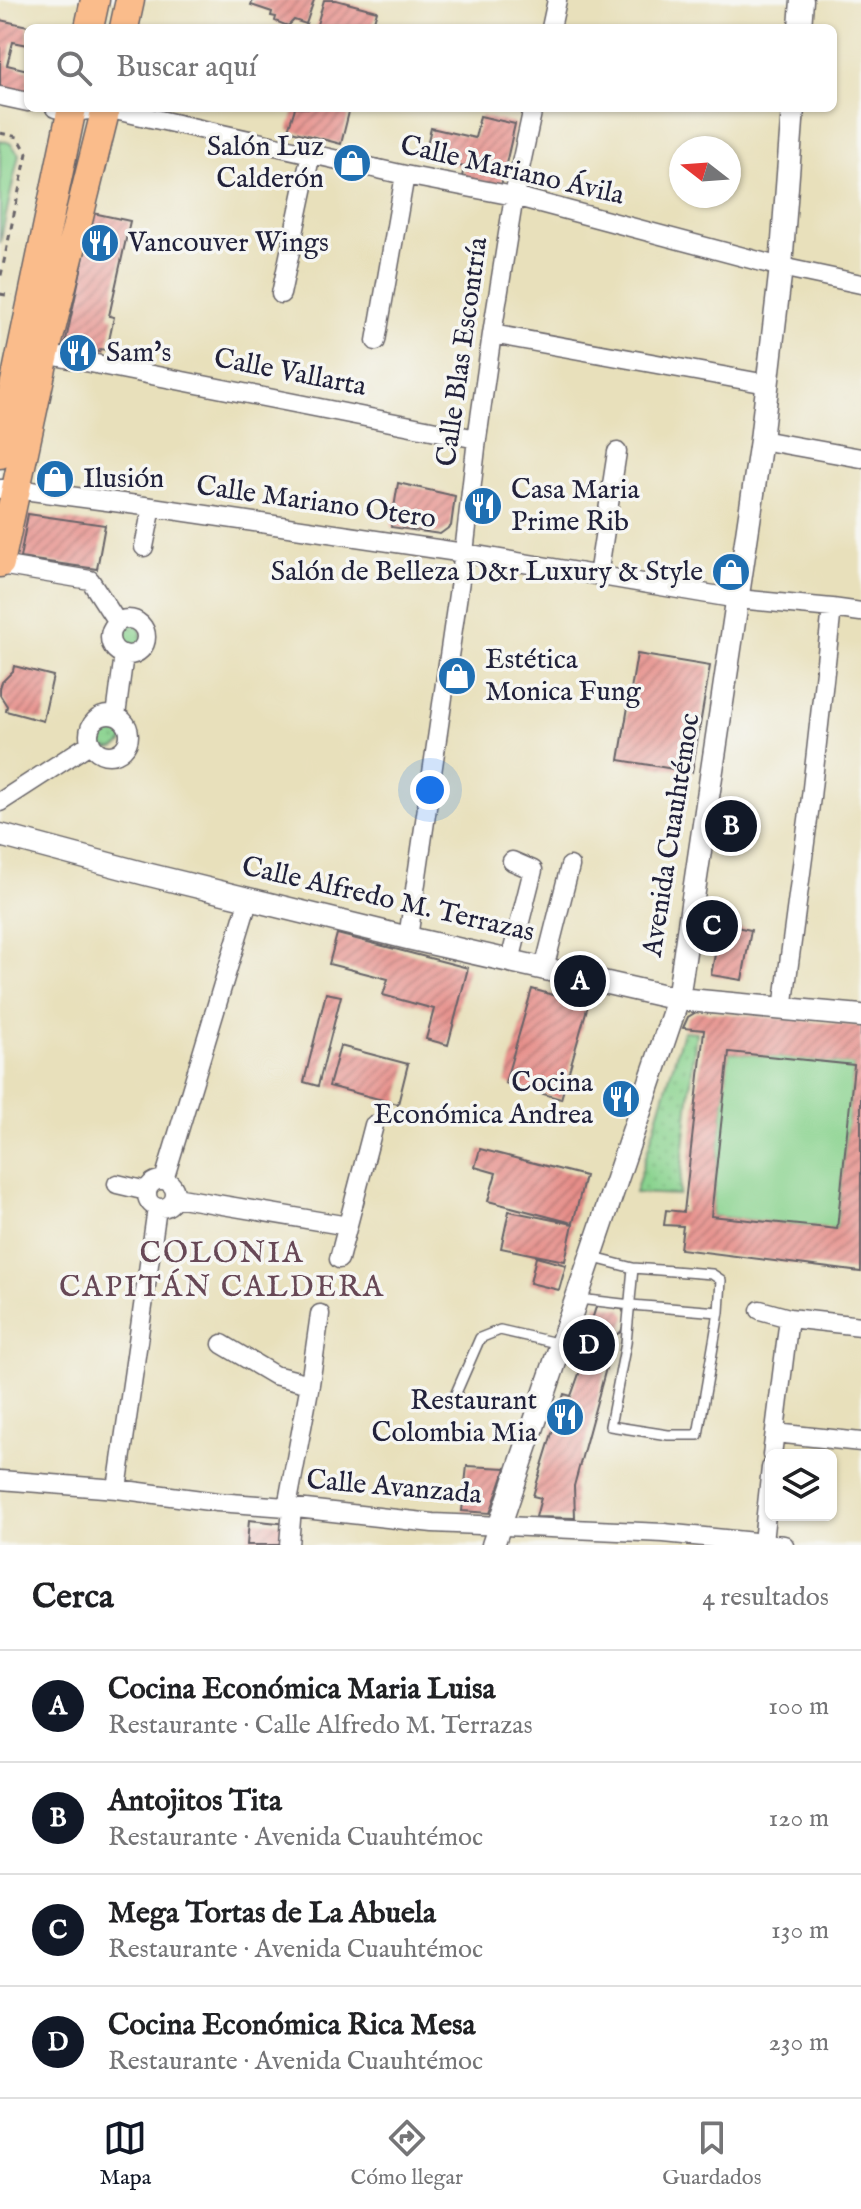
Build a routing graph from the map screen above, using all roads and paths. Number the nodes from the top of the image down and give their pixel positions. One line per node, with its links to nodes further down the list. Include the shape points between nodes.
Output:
1 (95, 0): 5 (main road)
2 (130, 0): 6 (main road)
3 (557, 0): 7 (street)
4 (802, 0): 8 (street)
5 (90, 24)
6 (125, 24)
7 (552, 24)
8 (800, 24)
9 (0, 96): 10 (street)
10 (24, 101)
11 (65, 112): 31 (main road)
12 (105, 112): 26 (main road)
13 (124, 112): 17 (street, Calle Mariano Ávila)
14 (532, 112): 19 (street, Calle Blas Escontría)
15 (793, 112): 20 (street, Avenida Cuauhtémoc)
16 (0, 133): 21 (path, via 18,137 27,153)
17 (311, 153): 18 (street, Calle Mariano Ávila); 23 (street)
18 (405, 175): 19 (street, Calle Mariano Ávila); 25 (street)
19 (514, 196): 20 (street, Calle Mariano Ávila); 24 (street, Calle Blas Escontría)
20 (781, 267): 22 (street, Calle Mariano Ávila); 27 (street, Avenida Cuauhtémoc)
21 (0, 280)
22 (861, 284)
23 (281, 294)
24 (492, 334): 27 (street); 28 (street, Calle Blas Escontría)
25 (376, 341)
26 (45, 354): 28 (street, Calle Vallarta); 33 (main road)
27 (767, 384): 29 (street, Avenida Cuauhtémoc)
28 (477, 439): 36 (street, Calle Blas Escontría)
29 (761, 440): 32 (street); 39 (street, Avenida Cuauhtémoc)
30 (617, 452): 38 (street)
31 (0, 454)
32 (861, 458)
33 (8, 489): 34 (street, Calle Mariano Otero); 37 (main road)
34 (152, 507): 35 (street); 36 (street, Calle Mariano Otero)
35 (144, 547)
36 (464, 553): 38 (street, Calle Mariano Otero); 51 (street, Calle Blas Escontría)
37 (0, 564): 42 (street, via 90,580)
38 (598, 576): 39 (street, Calle Mariano Otero)
39 (738, 599): 40 (street, Calle Mariano Otero); 54 (street, Avenida Cuauhtémoc)
40 (832, 608): 41 (street, Calle Mariano Otero); 55 (street)
41 (861, 612)
42 (117, 622): 43 (street, via 111,643); 43 (street, via 134,620 145,633 140,649)
43 (124, 654): 44 (street)
44 (116, 716): 45 (street, via 97,719 90,730); 45 (street, via 128,730 123,748 106,754)
45 (91, 743): 46 (street)
46 (0, 802)
47 (0, 835): 50 (street, Calle Alfredo M. Terrazas)
48 (512, 861): 52 (street, via 533,870)
49 (570, 866): 53 (street)
50 (249, 898): 51 (street, Calle Alfredo M. Terrazas); 58 (street)
51 (408, 938): 52 (street, Calle Alfredo M. Terrazas)
52 (510, 961): 53 (street, Calle Alfredo M. Terrazas)
53 (544, 969): 54 (street, Calle Alfredo M. Terrazas)
54 (678, 999): 55 (street, Calle Alfredo M. Terrazas); 64 (street, Avenida Cuauhtémoc)
55 (783, 1009): 56 (street, Calle Alfredo M. Terrazas)
56 (861, 1016)
57 (374, 1125): 63 (street)
58 (164, 1180): 60 (street, via 153,1182); 61 (street, via 173,1186)
59 (117, 1184): 60 (street)
60 (147, 1191): 62 (street, via 148,1202)
61 (175, 1197): 62 (street, via 169,1206); 63 (street)
62 (157, 1208): 82 (street)
63 (348, 1226): 65 (street)
64 (590, 1257): 66 (lane); 67 (street, Avenida Cuauhtémoc)
65 (339, 1259)
66 (633, 1268): 68 (lane); 70 (lane, via 712,1274 721,1280)
67 (577, 1298): 68 (lane); 75 (street, Avenida Cuauhtémoc)
68 (631, 1305): 70 (lane); 70 (lane, via 610,1426 668,1435 698,1435)
69 (760, 1310): 72 (street)
70 (719, 1312)
71 (320, 1314): 76 (street)
72 (789, 1318): 73 (street); 78 (street)
73 (861, 1326)
74 (222, 1344): 76 (street, via 274,1375)
75 (561, 1344): 77 (lane, via 500,1330 480,1338); 85 (street, Avenida Cuauhtémoc)
76 (310, 1384): 83 (street)
77 (456, 1393)
78 (775, 1433): 79 (street); 80 (street)
79 (861, 1442)
80 (773, 1449)
81 (0, 1480): 82 (street, Calle Avanzada)
82 (117, 1489): 83 (street, Calle Avanzada)
83 (290, 1507): 85 (street, Calle Avanzada); 88 (street)
84 (765, 1521): 87 (street)
85 (496, 1535): 86 (street, Calle Avanzada)
86 (663, 1539): 87 (street, Calle Avanzada)
87 (763, 1542): 89 (street, Calle Avanzada)
88 (289, 1545)
89 (784, 1545)

